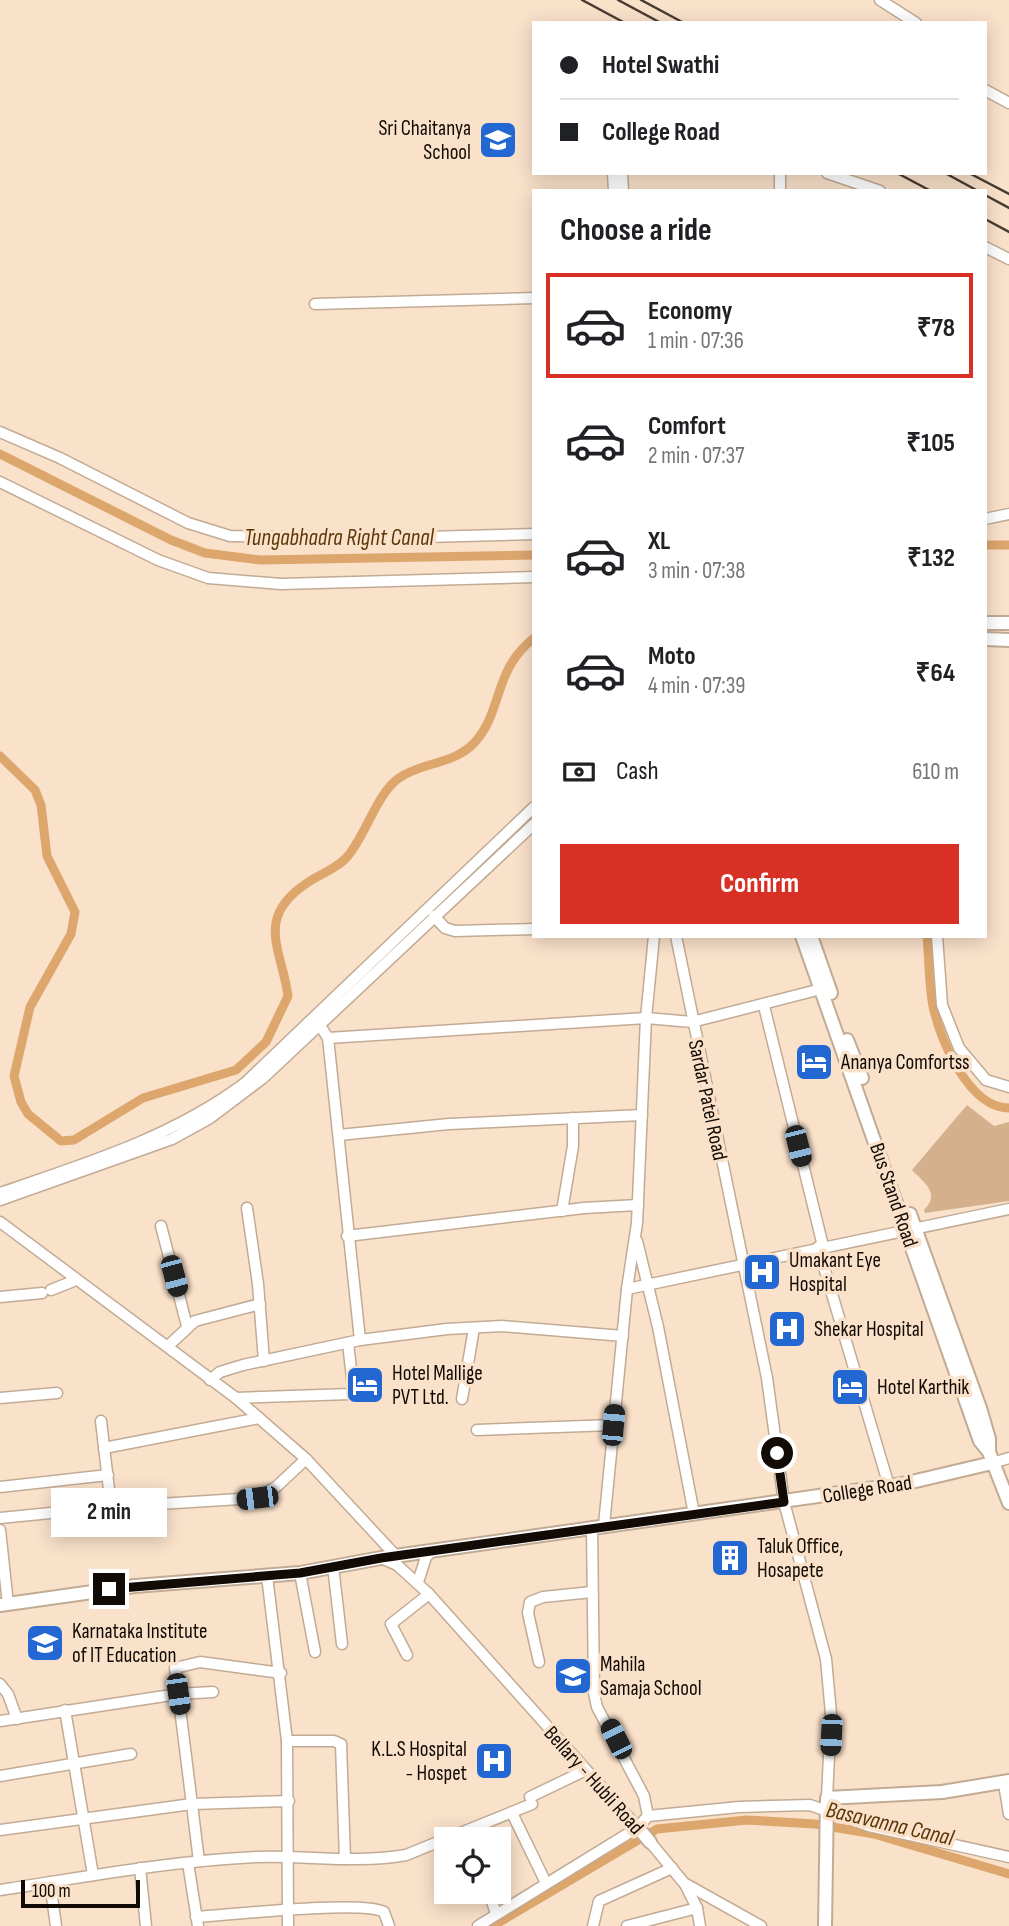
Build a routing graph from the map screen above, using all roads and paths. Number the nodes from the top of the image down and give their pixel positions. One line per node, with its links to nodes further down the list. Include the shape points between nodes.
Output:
1 (880, 0): 2 (street)
2 (913, 21)
3 (987, 91): 4 (street)
4 (1009, 103)
5 (833, 175): 6 (street)
6 (874, 189)
7 (987, 248): 8 (street)
8 (1009, 259)
9 (532, 298): 10 (street)
10 (315, 304)
11 (0, 432): 15 (street, via 188,523 230,536)
12 (0, 482): 16 (street, via 158,560 208,578 281,584)
13 (1009, 514): 14 (street)
14 (987, 519)
15 (532, 534)
16 (532, 577)
17 (987, 623): 18 (main road)
18 (1009, 623)
19 (987, 639): 20 (main road)
20 (1009, 639)
21 (532, 809): 40 (street, via 221,1101 155,1136)
22 (532, 826): 23 (street)
23 (434, 916): 24 (street, via 455,931); 34 (street)
24 (532, 929)
25 (654, 938): 32 (street)
26 (676, 938): 33 (street, Sardar Patel Road)
27 (803, 938): 30 (main road, Bus Stand Road)
28 (812, 938): 30 (main road, Bus Stand Road)
29 (937, 938): 36 (street, via 943,1005 959,1048 986,1080)
30 (825, 988): 31 (street); 48 (main road, Bus Stand Road)
31 (764, 1006): 33 (street); 51 (street)
32 (646, 1018): 33 (street); 35 (street); 37 (street)
33 (692, 1022): 52 (street, Sardar Patel Road)
34 (319, 1024): 35 (street); 41 (street, via 263,1078 210,1118 172,1139)
35 (328, 1038): 39 (street)
36 (1009, 1087)
37 (642, 1115): 38 (street); 42 (street)
38 (573, 1118): 39 (street); 45 (street)
39 (339, 1135): 50 (street)
40 (0, 1193)
41 (0, 1200)
42 (638, 1205): 45 (street); 49 (street)
43 (247, 1208): 57 (street)
44 (1009, 1209): 48 (street)
45 (562, 1211): 50 (street)
46 (0, 1222): 53 (street)
47 (161, 1226): 58 (street)
48 (911, 1230): 51 (street); 75 (main road, Bus Stand Road, via 980,1408)
49 (635, 1234): 54 (street); 55 (street)
50 (347, 1236): 61 (street)
51 (820, 1247): 52 (street); 79 (street)
52 (742, 1263): 54 (street); 81 (street, Sardar Patel Road, via 767,1378)
53 (76, 1280): 56 (street, via 47,1292); 63 (street)
54 (648, 1284): 55 (street); 84 (street)
55 (627, 1289): 60 (street)
56 (0, 1297)
57 (260, 1304): 58 (street); 64 (street)
58 (187, 1326): 63 (street)
59 (474, 1328): 60 (street); 61 (street); 69 (street)
60 (623, 1336): 72 (street)
61 (360, 1340): 62 (street)
62 (348, 1343): 64 (street); 68 (street, via 350,1394)
63 (168, 1346): 65 (street)
64 (264, 1361): 65 (street, via 220,1372)
65 (210, 1380): 68 (street)
66 (57, 1393): 67 (street)
67 (0, 1398)
68 (236, 1398): 70 (street)
69 (463, 1399)
70 (259, 1418): 74 (street); 77 (street)
71 (102, 1421): 74 (street)
72 (613, 1425): 73 (street); 86 (street)
73 (477, 1430)
74 (104, 1448): 78 (street)
75 (990, 1457): 76 (street); 79 (main road, College Road, via 942,1475); 82 (main road, Bus Stand Road)
76 (1009, 1458)
77 (306, 1459): 83 (street, via 257,1498); 89 (street)
78 (108, 1475): 80 (street); 83 (street)
79 (888, 1486): 81 (main road, College Road)
80 (0, 1487)
81 (784, 1502): 84 (main road, College Road); 117 (street, Sardar Patel Road, via 826,1659 831,1714)
82 (1009, 1503)
83 (111, 1507): 85 (street)
84 (694, 1514): 86 (main road, College Road)
85 (0, 1518)
86 (598, 1526): 88 (main road, College Road); 95 (street)
87 (0, 1530): 97 (street)
88 (432, 1551): 89 (main road, College Road); 94 (street)
89 (396, 1556): 90 (main road, College Road)
90 (381, 1558): 91 (main road, College Road); 94 (street, Bellary - Hubli Road)
91 (333, 1566): 92 (main road, College Road); 98 (street)
92 (300, 1573): 93 (main road, College Road); 99 (street)
93 (267, 1576): 97 (main road, College Road, via 135,1586); 102 (street)
94 (418, 1582): 96 (street, Bellary - Hubli Road)
95 (592, 1592): 101 (street, via 530,1602); 120 (street, via 597,1707 644,1796)
96 (429, 1594): 100 (street, via 391,1625); 112 (street, Bellary - Hubli Road)
97 (4, 1604)
98 (342, 1644)
99 (315, 1652)
100 (407, 1655)
101 (539, 1662)
102 (281, 1673): 105 (street, via 191,1662 176,1668); 109 (street)
103 (0, 1684): 107 (street)
104 (214, 1692): 105 (street)
105 (178, 1694): 106 (street); 116 (street)
106 (65, 1710): 107 (street); 111 (street)
107 (17, 1719): 108 (street)
108 (0, 1721)
109 (287, 1741): 115 (street); 129 (street, via 341,1744)
110 (131, 1754): 111 (street)
111 (73, 1763): 113 (street); 121 (street)
112 (586, 1770): 118 (street); 123 (street, Bellary - Hubli Road)
113 (0, 1776)
114 (1007, 1782): 117 (main road); 119 (street)
115 (289, 1801): 116 (street); 128 (street)
116 (192, 1804): 121 (street); 130 (street)
117 (827, 1809): 120 (street, via 810,1805 739,1807); 127 (street, via 869,1826); 154 (main road)
118 (512, 1812): 122 (street); 135 (street)
119 (1009, 1814)
120 (648, 1816): 123 (street)
121 (83, 1819): 124 (street); 133 (street)
122 (485, 1827)
123 (638, 1829): 125 (main road, Bellary - Hubli Road); 135 (street)
124 (0, 1830)
125 (650, 1842): 132 (street, Bellary - Hubli Road)
126 (434, 1846): 129 (street, via 406,1855)
127 (1009, 1857)
128 (287, 1858): 129 (street); 130 (street); 140 (street)
129 (345, 1859)
130 (193, 1862): 131 (street); 143 (street)
131 (140, 1868): 133 (street); 145 (street)
132 (672, 1868): 136 (street, Bellary - Hubli Road); 149 (street, via 599,1901)
133 (93, 1875): 134 (street)
134 (50, 1882): 137 (street); 144 (street)
135 (546, 1883): 141 (street)
136 (684, 1883): 139 (street); 153 (street, Bellary - Hubli Road)
137 (0, 1890)
138 (493, 1904): 141 (street)
139 (697, 1908): 142 (street); 152 (street)
140 (287, 1910): 143 (street); 146 (street); 147 (street, via 379,1909)
141 (496, 1914): 148 (street)
142 (676, 1914): 150 (street); 151 (street)
143 (197, 1922)
144 (56, 1926)
145 (146, 1926)
146 (288, 1926)
147 (389, 1926)
148 (478, 1926)
149 (593, 1926)
150 (627, 1926)
151 (675, 1926)
152 (700, 1926)
153 (761, 1926)
154 (825, 1926)

